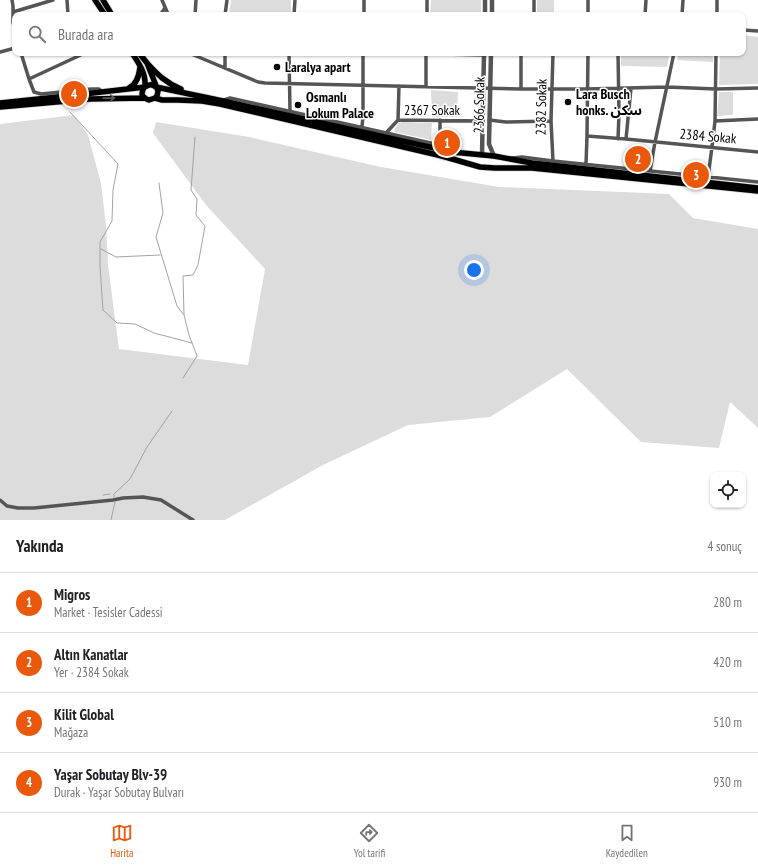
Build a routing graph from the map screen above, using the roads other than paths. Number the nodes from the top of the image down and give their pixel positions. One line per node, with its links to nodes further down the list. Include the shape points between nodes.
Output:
1 (12, 0): 20 (street)
2 (53, 0): 20 (street)
3 (67, 0): 21 (street)
4 (95, 0): 22 (main road)
5 (103, 0): 23 (main road)
6 (162, 0): 19 (street)
7 (196, 0): 26 (street)
8 (227, 0): 27 (street)
9 (295, 0): 28 (street)
10 (364, 0): 29 (street)
11 (427, 0): 30 (street)
12 (485, 0): 31 (street)
13 (492, 0): 32 (street)
14 (534, 0): 33 (street)
15 (588, 0): 34 (street)
16 (646, 0): 35 (street)
17 (683, 0): 36 (street)
18 (718, 0): 37 (street)
19 (165, 8): 24 (street); 25 (street)
20 (13, 12)
21 (68, 12)
22 (103, 12)
23 (110, 12)
24 (162, 12)
25 (167, 12)
26 (195, 12)
27 (225, 12)
28 (294, 12)
29 (364, 12)
30 (427, 12)
31 (485, 12)
32 (492, 12)
33 (534, 12)
34 (588, 12)
35 (645, 12)
36 (682, 12)
37 (717, 12)
38 (746, 30): 39 (street)
39 (758, 31)
40 (12, 49): 41 (street)
41 (0, 52)
42 (22, 56): 62 (street)
43 (79, 56): 62 (street)
44 (134, 56): 60 (main road)
45 (141, 56): 59 (main road)
46 (196, 56): 61 (street)
47 (225, 56): 61 (street)
48 (289, 56): 63 (street)
49 (363, 56): 64 (street)
50 (426, 56): 66 (street)
51 (484, 56): 71 (street, 2366 Sokak)
52 (491, 56): 72 (street, 2366 Sokak)
53 (521, 56): 76 (street)
54 (553, 56): 77 (street, 2382 Sokak)
55 (588, 56): 78 (street)
56 (618, 56): 73 (street)
57 (673, 56): 67 (street)
58 (716, 56): 79 (street)
59 (147, 63): 69 (main road); 81 (main road, via 160,78 170,84)
60 (140, 65): 68 (main road); 70 (main road, via 137,81)
61 (225, 68): 63 (street, via 258,82)
62 (29, 79): 80 (street, via 34,92)
63 (289, 83): 64 (street); 87 (street)
64 (363, 85): 65 (street); 95 (street)
65 (399, 86): 66 (street); 89 (street)
66 (426, 86): 71 (street)
67 (667, 86): 74 (street); 79 (street); 100 (street)
68 (145, 87): 69 (main road, via 149,84); 70 (main road); 82 (main road, via 142,91)
69 (156, 87): 81 (main road); 83 (main road, via 158,94)
70 (127, 88): 80 (main road)
71 (484, 88): 72 (street); 93 (street, 2366 Sokak)
72 (490, 88): 76 (street); 91 (street, 2366 Sokak)
73 (619, 88): 74 (street); 78 (street); 98 (street)
74 (631, 88): 99 (street)
75 (758, 88): 79 (street)
76 (521, 89): 77 (street)
77 (552, 89): 78 (street); 94 (street, 2382 Sokak)
78 (587, 89): 97 (street)
79 (716, 89): 92 (street)
80 (67, 94): 85 (main road)
81 (202, 96): 84 (main road)
82 (145, 98): 83 (main road); 86 (main road, one-way to 82, via 90,99)
83 (155, 98): 110 (main road, via 220,104)
84 (224, 100): 87 (street, via 230,98); 104 (main road)
85 (0, 103)
86 (0, 108)
87 (290, 111): 95 (street)
88 (758, 119): 92 (street)
89 (398, 120): 90 (street, 2367 Sokak); 96 (street, 2367 Sokak)
90 (440, 120): 93 (street, 2367 Sokak); 101 (street)
91 (489, 120): 94 (street); 106 (street, 2366 Sokak, via 489,144)
92 (715, 120): 102 (street)
93 (483, 121): 105 (street, 2366 Sokak)
94 (551, 121): 108 (street, 2382 Sokak)
95 (362, 127): 96 (street)
96 (386, 133): 101 (street)
97 (587, 136): 98 (street, 2384 Sokak); 109 (street)
98 (618, 138): 99 (street, 2384 Sokak)
99 (626, 139): 100 (street, 2384 Sokak)
100 (655, 142): 102 (street, 2384 Sokak); 112 (street)
101 (440, 145): 104 (street, via 453,148)
102 (712, 147): 103 (street, 2384 Sokak); 113 (street)
103 (758, 152)
104 (459, 153): 105 (main road)
105 (482, 155): 106 (main road); 110 (main road, via 477,161)
106 (494, 156): 107 (main road); 111 (main road, via 496,162)
107 (505, 158): 108 (street, via 522,157); 115 (main road)
108 (553, 161): 109 (street)
109 (586, 164): 112 (street)
110 (480, 167): 111 (main road)
111 (492, 168): 116 (main road, via 532,168)
112 (650, 171): 113 (street)
113 (708, 177): 114 (street)
114 (758, 182)
115 (758, 188)
116 (758, 191)
117 (0, 500): 118 (street, via 7,506 34,508 143,497 161,500)
118 (193, 520)

